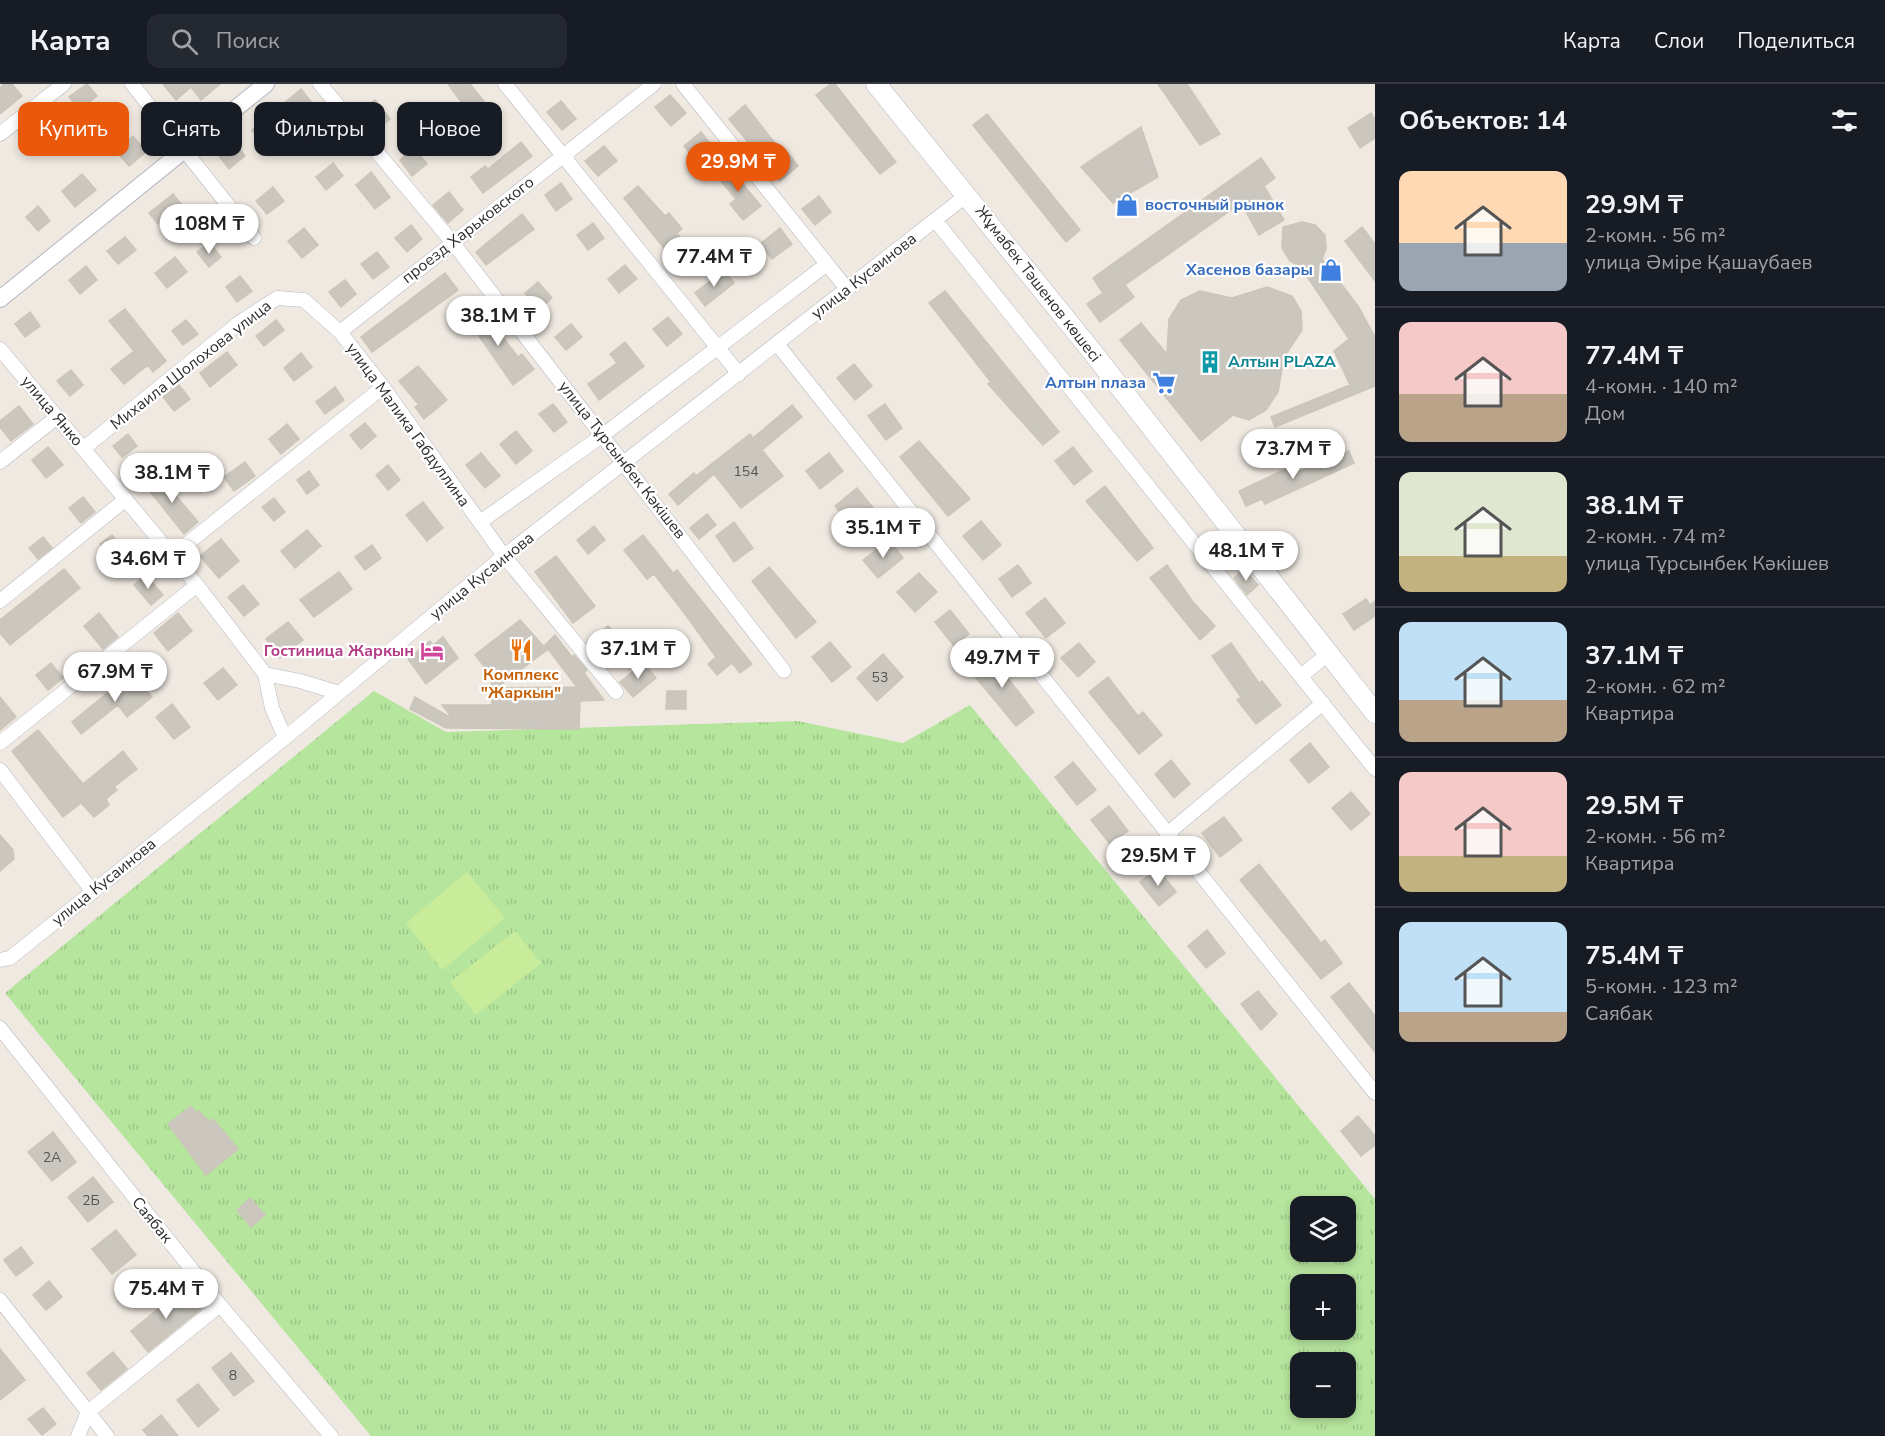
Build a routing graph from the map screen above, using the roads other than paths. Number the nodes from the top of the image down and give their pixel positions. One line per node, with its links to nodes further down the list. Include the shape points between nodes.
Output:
1 (64, 84): 11 (street)
2 (132, 84): 9 (street)
3 (266, 84): 10 (street)
4 (320, 84): 18 (street, улица Тұрсынбек Кәкішев)
5 (505, 84): 12 (street)
6 (654, 84): 12 (street, проезд Харьковского)
7 (683, 84): 19 (street)
8 (876, 84): 15 (main road, Жұмабек Тәшенов көшесі)
9 (146, 102)
10 (242, 103)
11 (0, 134)
12 (564, 154): 18 (street, проезд Харьковского); 25 (street)
13 (175, 156): 21 (street)
14 (190, 156): 17 (street)
15 (967, 195): 16 (street, улица Кусаинова); 40 (main road, Жұмабек Тәшенов көшесі)
16 (935, 220): 20 (street, улица Кусаинова); 43 (street)
17 (254, 238)
18 (453, 243): 23 (street, проезд Харьковского); 30 (street, улица Тұрсынбек Кәкішев)
19 (827, 264): 20 (street); 25 (street)
20 (847, 289): 24 (street, улица Кусаинова)
21 (0, 299)
22 (304, 300): 23 (street, улица Малика Габдуллина); 31 (street, Михаила Шолохова улица, via 277,298 240,322)
23 (340, 332): 28 (street, улица Малика Габдуллина)
24 (777, 344): 27 (street, улица Кусаинова); 52 (street)
25 (717, 346): 27 (street); 30 (street)
26 (0, 349): 29 (street, улица Янко)
27 (739, 374): 33 (street, улица Кусаинова)
28 (383, 387): 35 (street, улица Малика Габдуллина); 36 (street)
29 (57, 417): 31 (street, улица Янко); 32 (street)
30 (603, 435): 33 (street, улица Тұрсынбек Кәкішев); 35 (street)
31 (84, 448): 34 (street, улица Янко)
32 (0, 462)
33 (625, 463): 37 (street, улица Кусаинова); 41 (street, улица Тұрсынбек Кәкішев)
34 (126, 499): 36 (street, улица Янко); 39 (street)
35 (480, 522): 37 (street, улица Малика Габдуллина)
36 (173, 555): 38 (street, улица Янко)
37 (504, 556): 44 (street, улица Малика Габдуллина); 45 (street, улица Кусаинова)
38 (197, 585): 42 (street, улица Янко); 49 (street)
39 (0, 601)
40 (1328, 654): 43 (street); 47 (main road, Жұмабек Тәшенов көшесі)
41 (784, 671)
42 (266, 674): 45 (street); 48 (street, улица Янко, via 272,708)
43 (1300, 676): 46 (street)
44 (616, 692)
45 (339, 693): 48 (street, улица Кусаинова)
46 (1323, 703): 50 (street); 52 (street)
47 (1375, 713)
48 (285, 738): 53 (street, улица Кусаинова)
49 (0, 743)
50 (1375, 769)
51 (0, 770): 53 (street)
52 (1167, 834): 56 (street)
53 (93, 892): 54 (street, улица Кусаинова)
54 (3, 962)
55 (0, 1028): 58 (street, Саябак)
56 (1375, 1093)
57 (0, 1300): 59 (street)
58 (220, 1305): 59 (street); 62 (street, Саябак)
59 (88, 1412): 60 (street); 61 (street)
60 (78, 1436)
61 (107, 1436)
62 (331, 1436)

